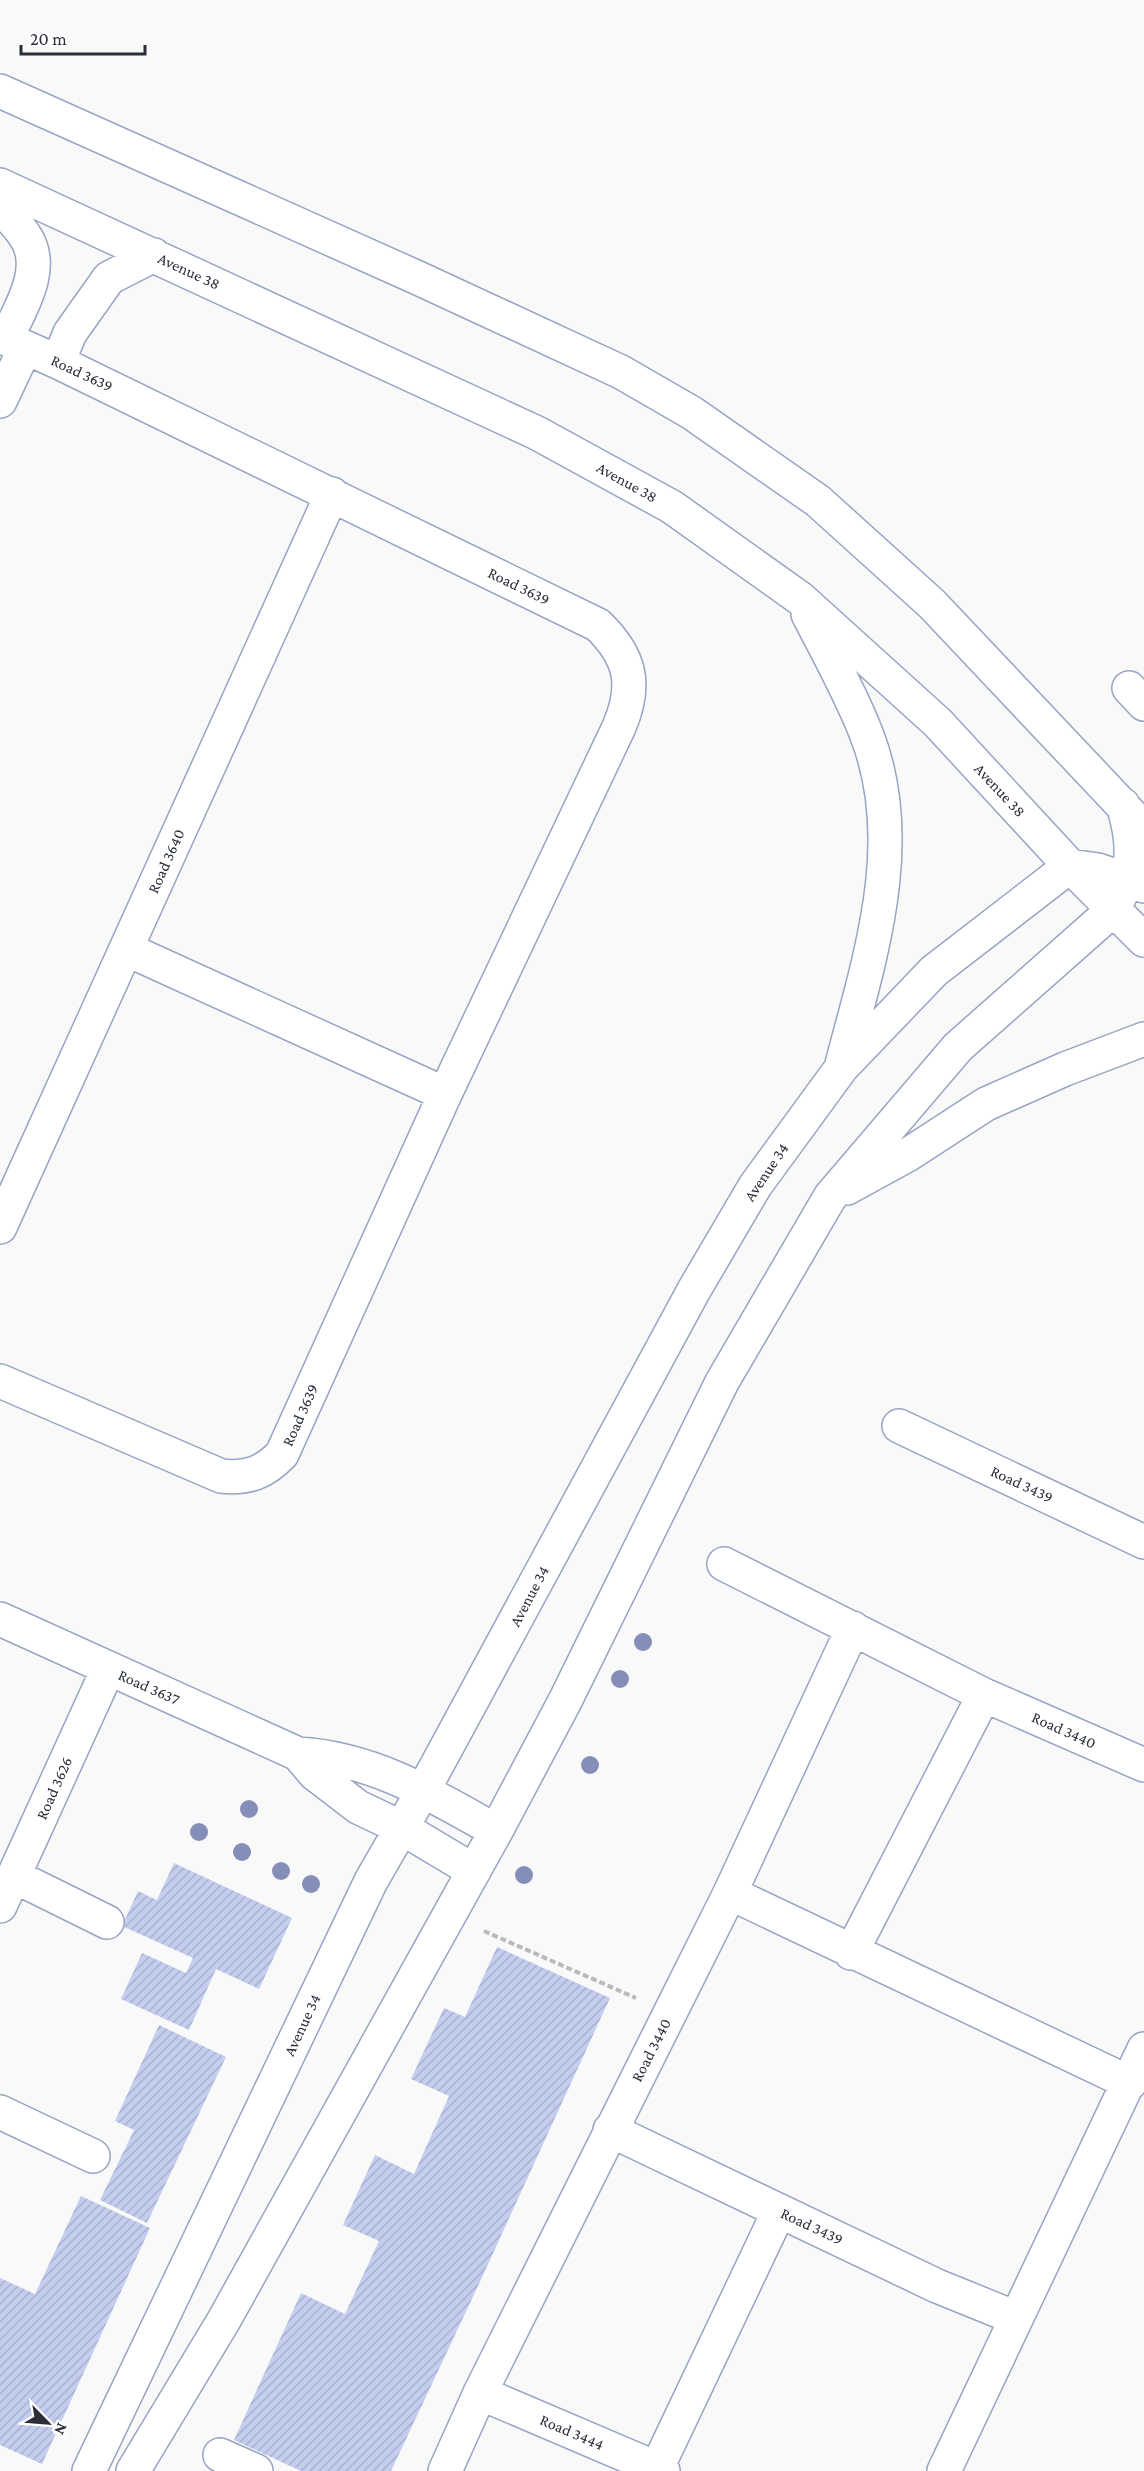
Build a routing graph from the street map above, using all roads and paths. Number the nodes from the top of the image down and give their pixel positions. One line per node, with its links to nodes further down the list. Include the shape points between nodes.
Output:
1 (0, 91): 10 (street, via 621,372 692,413 818,501 923,596)
2 (0, 185): 4 (street, Avenue 38)
3 (0, 206): 5 (street, via 26,238 33,258 31,284)
4 (154, 255): 6 (street, via 110,278 70,333); 9 (street, Avenue 38, via 537,433 672,507)
5 (11, 341): 6 (street, Road 3639); 7 (street)
6 (58, 362): 8 (street, Road 3639)
7 (0, 401)
8 (332, 494): 15 (street, Road 3640); 18 (street, Road 3639, via 598,625 614,641 625,661 628,706)
9 (801, 599): 11 (street, Avenue 38, via 938,723); 17 (street, via 867,734 887,820 884,879 871,952)
10 (1133, 817): 12 (street)
11 (1070, 866): 12 (street); 13 (street, Avenue 38); 17 (street, Avenue 34, via 934,971)
12 (1136, 882): 13 (street)
13 (1113, 909): 14 (street, Avenue 38); 19 (street, via 958,1047)
14 (1144, 940)
15 (126, 949): 18 (street); 20 (street, Road 3640)
16 (1144, 1039): 19 (street, via 986,1104 909,1154)
17 (842, 1067): 31 (street, Avenue 34, via 755,1186 694,1290)
18 (445, 1094): 21 (street, Road 3639, via 286,1446 270,1466 239,1478 221,1476)
19 (830, 1197): 33 (street, via 722,1382 565,1701)
20 (1, 1223)
21 (0, 1381)
22 (899, 1426): 23 (street, Road 3439)
23 (1144, 1542)
24 (724, 1564): 26 (street, Road 3440)
25 (0, 1619): 27 (street, Road 3637)
26 (853, 1628): 28 (street, Road 3440); 36 (street, Road 3440)
27 (108, 1669): 29 (street, Road 3637); 35 (street, Road 3626)
28 (984, 1695): 30 (street, Road 3440); 40 (street)
29 (298, 1754): 31 (street, Road 3637, via 350,1760); 32 (street, Road 3637, via 336,1792)
30 (1144, 1765)
31 (424, 1789): 32 (street, Avenue 34); 33 (street, Road 3637)
32 (402, 1828): 34 (street, Road 3637); 52 (street, Avenue 34, via 370,1881)
33 (496, 1831): 34 (street)
34 (474, 1871): 38 (street)
35 (14, 1876): 37 (street, Road 3626); 39 (street)
36 (730, 1893): 40 (street); 41 (street, Road 3440)
37 (0, 1906)
38 (449, 1916): 41 (path); 53 (street, via 224,2320)
39 (106, 1922)
40 (851, 1953): 43 (street)
41 (670, 2012): 45 (street, Road 3440)
42 (1144, 2049): 43 (street)
43 (1130, 2083): 48 (street)
44 (0, 2112): 46 (street)
45 (610, 2130): 47 (street, Road 3439); 49 (street, Road 3440)
46 (93, 2156)
47 (779, 2211): 48 (street, Road 3439, via 937,2286); 51 (street)
48 (1016, 2318): 56 (street)
49 (480, 2393): 51 (street, Road 3444); 55 (street, Road 3440)
50 (220, 2455): 54 (street)
51 (660, 2470)
52 (89, 2471)
53 (133, 2471)
54 (256, 2471)
55 (445, 2471)
56 (944, 2471)

